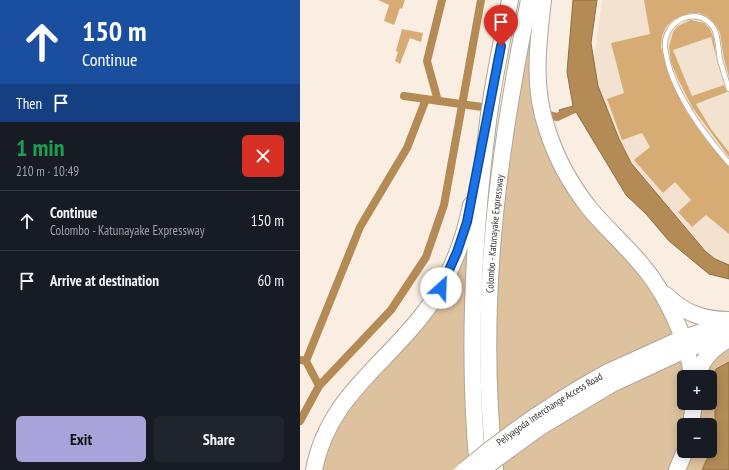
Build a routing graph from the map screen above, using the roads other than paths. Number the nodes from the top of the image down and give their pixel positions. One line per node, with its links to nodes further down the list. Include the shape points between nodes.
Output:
1 (510, 0): 5 (highway, Colombo - Katunayake Expressway)
2 (529, 0): 20 (highway, Colombo - Katunayake Expressway, via 513,79 494,205 488,302 488,386)
3 (543, 0): 7 (highway, via 537,50 537,83 546,128 554,149 564,170 584,200)
4 (729, 89): 6 (lane, via 713,27 694,16 672,24 666,35 665,47 674,79 696,121)
5 (488, 121): 16 (highway, via 467,222 441,288 421,318 359,384 338,411 324,433); 18 (highway, Colombo - Katunayake Expressway, via 474,281 472,381)
6 (729, 164)
7 (656, 285): 8 (highway, via 687,312 708,319); 11 (highway)
8 (729, 321): 11 (highway, Peliyagoda Interchange Access Road)
9 (729, 335): 11 (highway, Peliyagoda Interchange Access Road)
10 (729, 338): 13 (highway, via 712,350)
11 (684, 344): 12 (highway); 14 (highway, Peliyagoda Interchange Access Road)
12 (690, 370)
13 (700, 370)
14 (609, 378): 17 (highway, Peliyagoda Interchange Access Road, bridge, via 569,393 528,420); 19 (highway, Peliyagoda Interchange Access Road, bridge)
15 (682, 458): 21 (highway)
16 (314, 470)
17 (464, 470)
18 (478, 470)
19 (482, 470)
20 (495, 470)
21 (677, 470)

